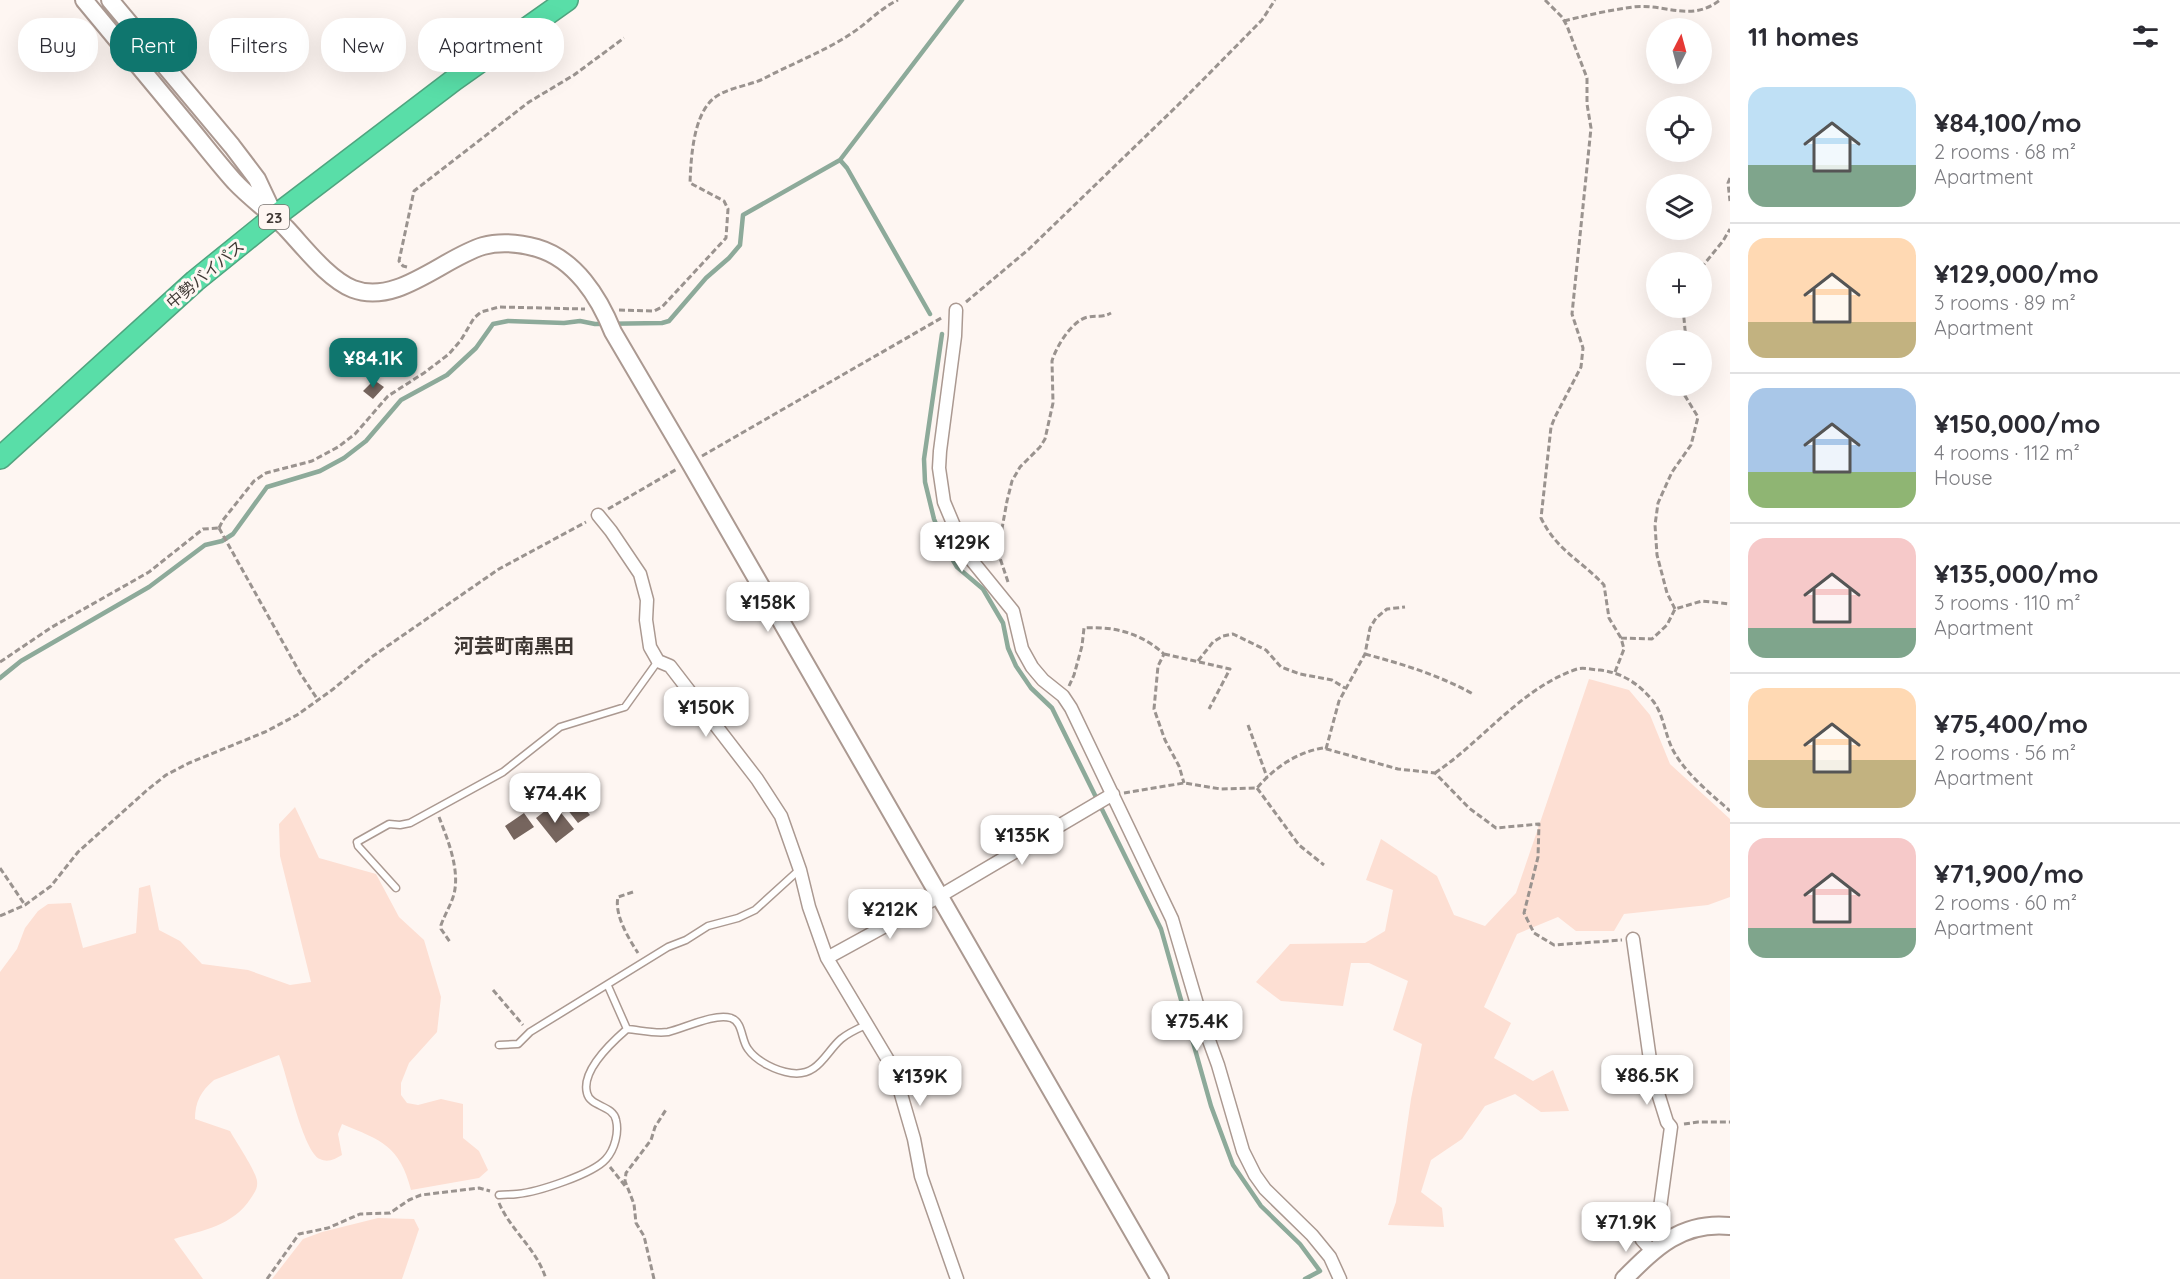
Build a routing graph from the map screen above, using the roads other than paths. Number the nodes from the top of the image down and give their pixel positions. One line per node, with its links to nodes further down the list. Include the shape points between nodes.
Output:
1 (84, 0): 4 (street, via 234,181)
2 (110, 0): 4 (street, via 232,146 257,179)
3 (567, 0): 4 (highway, 中勢バイパス / 23)
4 (274, 216): 6 (highway, 中勢バイパス / 23, via 195,281); 12 (street, via 329,273 353,289 373,292 412,282 485,245 507,242 547,251 562,259 604,309 613,332)
5 (956, 310): 9 (street, via 939,460 944,502 965,552 1013,610 1022,648 1032,668 1071,708)
6 (0, 458)
7 (598, 516): 8 (street, via 640,574 646,594 650,647)
8 (658, 661): 10 (street, via 670,666 771,799); 11 (lane, via 625,707 560,727 504,772 410,823 389,824 357,842)
9 (1110, 797): 12 (street); 24 (street, via 1172,919 1243,1151 1265,1189 1312,1235 1330,1257)
10 (800, 870): 14 (street); 15 (lane, via 755,910 708,926)
11 (396, 888)
12 (940, 896): 14 (street); 23 (street)
13 (1633, 939): 21 (street, via 1652,1074 1671,1127 1659,1215 1642,1240)
14 (827, 958): 16 (street)
15 (608, 986): 17 (lane); 18 (lane, via 579,1000 518,1044)
16 (866, 1025): 17 (lane, via 841,1039 817,1068 801,1074 776,1068 754,1056 738,1023 730,1018 668,1032); 22 (street, via 894,1070 921,1176)
17 (627, 1029): 19 (lane, via 596,1062 587,1086 590,1099 611,1111 616,1120 616,1137 606,1160 564,1182)
18 (499, 1045)
19 (499, 1195)
20 (1730, 1226): 21 (street, via 1714,1224 1684,1231)
21 (1652, 1251): 25 (street)
22 (957, 1279)
23 (1160, 1279)
24 (1340, 1279)
25 (1624, 1279)

